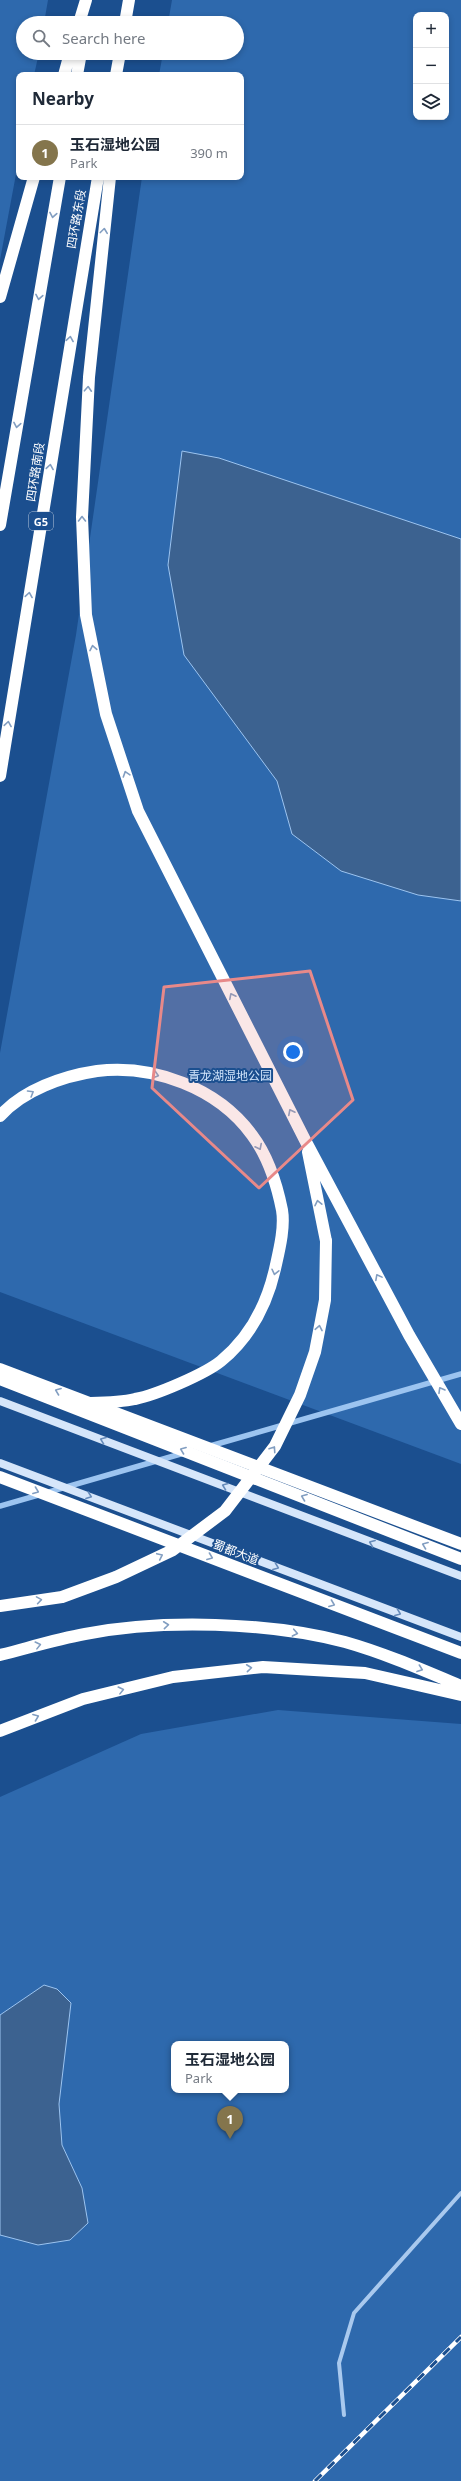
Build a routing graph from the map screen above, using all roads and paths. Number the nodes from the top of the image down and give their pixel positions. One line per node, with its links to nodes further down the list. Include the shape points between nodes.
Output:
1 (86, 0): 4 (highway)
2 (90, 0): 5 (highway)
3 (130, 0): 6 (highway)
4 (81, 16)
5 (87, 16)
6 (128, 16)
7 (68, 60): 11 (highway)
8 (80, 60): 12 (highway)
9 (119, 60): 13 (highway)
10 (124, 60): 14 (highway)
11 (65, 72)
12 (78, 72)
13 (117, 72)
14 (122, 72)
15 (33, 180): 21 (highway)
16 (59, 180): 19 (highway, 四环路东段, one-way to 19)
17 (97, 180): 20 (highway, 四环路东段 / G5)
18 (110, 180): 25 (highway, one-way to 18, via 138,811 106,714 86,615 82,517 89,377)
19 (46, 258): 22 (highway, 四环路南段, one-way to 22)
20 (82, 266): 23 (highway, 四环路南段 / G5, one-way to 20)
21 (0, 298)
22 (0, 525)
23 (0, 776)
24 (0, 1116): 29 (highway, one-way to 29, via 8,1107 38,1089 73,1074 116,1069 152,1074 193,1087 225,1107 253,1135 270,1169 282,1211 280,1248 270,1294 247,1334 221,1361 182,1382 136,1400)
25 (306, 1140): 30 (highway, one-way to 25, via 409,1334); 36 (highway, one-way to 25, bridge, via 62,1597 173,1550 225,1511 275,1446 300,1395 315,1352 325,1300 326,1241)
26 (0, 1369): 33 (highway, one-way to 26, bridge)
27 (0, 1379): 29 (highway)
28 (0, 1401): 35 (main road, one-way to 28)
29 (65, 1404): 34 (highway, one-way to 29)
30 (461, 1424)
31 (0, 1463): 37 (main road, one-way to 37)
32 (0, 1477): 38 (highway, 蜀都大道, one-way to 38, bridge)
33 (461, 1544)
34 (461, 1559)
35 (461, 1576)
36 (0, 1606)
37 (461, 1637)
38 (461, 1653)
39 (0, 1655): 40 (highway, one-way to 40, via 86,1634 178,1624 274,1629 345,1642)
40 (461, 1686)
41 (461, 1695): 42 (highway, one-way to 41, via 83,1699 173,1677 263,1667 366,1673)
42 (0, 1731)
43 (461, 2193): 44 (street, via 354,2313 338,2363)
44 (344, 2414)

